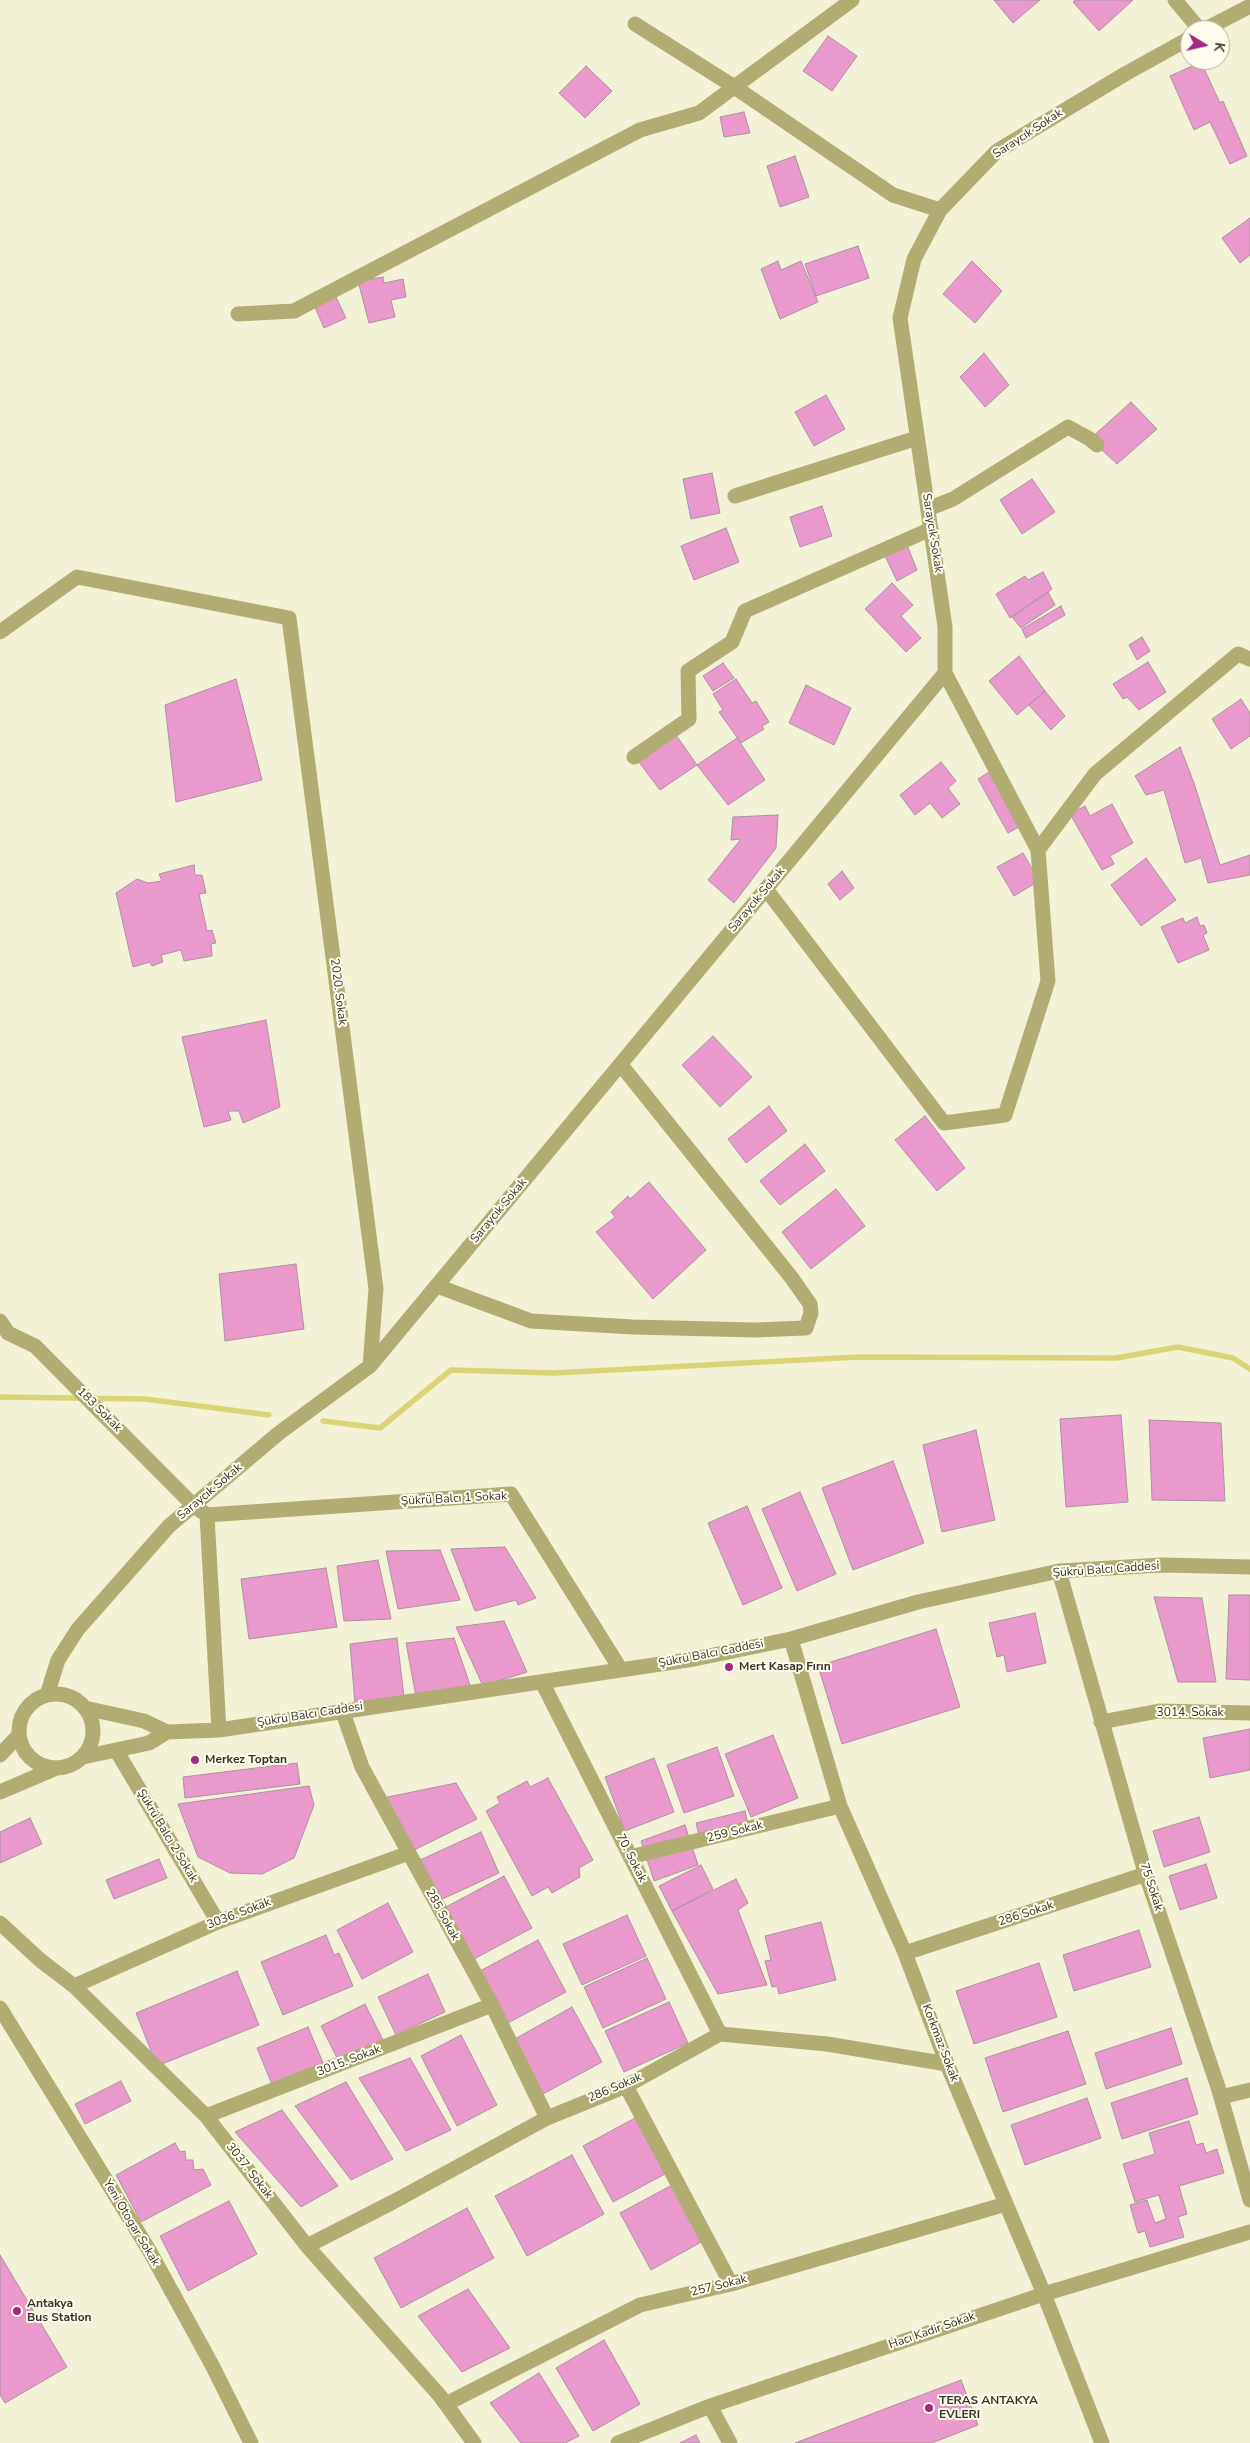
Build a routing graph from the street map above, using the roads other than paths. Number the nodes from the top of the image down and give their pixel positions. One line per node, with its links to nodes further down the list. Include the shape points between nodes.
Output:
1 (852, 0): 8 (street)
2 (1176, 0): 4 (street)
3 (1250, 6): 5 (street)
4 (1192, 20)
5 (1223, 20)
6 (635, 24): 8 (street)
7 (1180, 44): 9 (street, Saraycık Sokak, via 997,151)
8 (733, 86): 9 (street, via 893,195); 10 (street, via 699,114 640,130 294,311)
9 (940, 210): 11 (street, Saraycık Sokak, via 914,259 900,318)
10 (238, 314)
11 (917, 438): 13 (street); 14 (street, Saraycık Sokak)
12 (1097, 445): 14 (street, via 1068,427 953,499)
13 (735, 496)
14 (928, 509): 15 (street, Saraycık Sokak)
15 (931, 529): 18 (street, Saraycık Sokak, via 945,627); 19 (street, via 745,611 732,642 688,671 689,719)
16 (0, 632): 25 (street, 2020. Sokak, via 77,577 289,618 376,1289)
17 (1250, 659): 20 (street, via 1238,654 1095,774)
18 (944, 672): 20 (street); 21 (street, Saraycık Sokak)
19 (634, 757)
20 (1038, 850): 21 (street, via 1048,981 1005,1115 944,1123)
21 (766, 889): 22 (street, Saraycık Sokak)
22 (621, 1065): 23 (street, Saraycık Sokak); 23 (street, via 810,1304 810,1322 806,1328 633,1327 531,1321)
23 (437, 1286): 25 (street, Saraycık Sokak)
24 (3, 1329): 26 (street, 183 Sokak, via 35,1346)
25 (370, 1366): 26 (street, Saraycık Sokak, via 279,1433)
26 (194, 1506): 27 (street); 33 (street, Saraycık Sokak, via 169,1526 78,1629 58,1660)
27 (207, 1515): 31 (street, Şükrü Balcı 1 Sokak, via 511,1494); 38 (street)
28 (1250, 1567): 29 (street, Şükrü Balcı Caddesi, via 1162,1565)
29 (1059, 1571): 30 (street, Şükrü Balcı Caddesi, via 918,1602); 37 (street, 75 Sokak)
30 (790, 1638): 31 (street, Şükrü Balcı Caddesi, via 694,1659); 46 (street, Korkmaz Sokak)
31 (621, 1670): 32 (street, Şükrü Balcı Caddesi)
32 (542, 1682): 35 (street, Şükrü Balcı Caddesi); 48 (street, 70. Sokak)
33 (47, 1694): 34 (street, via 68,1696); 40 (street, via 29,1705 19,1724)
34 (85, 1708): 39 (street, Şükrü Balcı Caddesi, via 144,1721); 43 (street, via 93,1727 89,1748)
35 (342, 1710): 38 (street, Şükrü Balcı Caddesi); 47 (street, 285 Sokak, via 362,1767)
36 (1250, 1713): 37 (street, 3014. Sokak, via 1159,1711)
37 (1101, 1722): 49 (street, 75 Sokak)
38 (218, 1730): 39 (street, Şükrü Balcı Caddesi)
39 (167, 1732): 41 (street, Şükrü Balcı Caddesi, via 149,1744)
40 (19, 1735): 42 (street); 44 (street, via 21,1745 34,1762)
41 (116, 1750): 43 (street, Şükrü Balcı Caddesi); 50 (street, Şükrü Balcı 2 Sokak)
42 (0, 1754)
43 (83, 1757): 44 (street, via 70,1766)
44 (54, 1769): 45 (street)
45 (0, 1792)
46 (840, 1806): 48 (street, 259 Sokak); 52 (street, Korkmaz Sokak)
47 (409, 1853): 50 (street, 3036. Sokak); 54 (street, 285 Sokak)
48 (630, 1857): 56 (street, 70. Sokak)
49 (1146, 1874): 52 (street, 286 Sokak); 60 (street, 75 Sokak)
50 (218, 1922): 53 (street, 3036. Sokak)
51 (0, 1923): 53 (street, 3037. Sokak)
52 (905, 1953): 57 (street, Korkmaz Sokak)
53 (74, 1986): 61 (street, 3037. Sokak)
54 (492, 2005): 61 (street, 3015. Sokak); 62 (street, 285 Sokak)
55 (0, 2008): 71 (street, Yeni Otogar Sokak, via 149,2250)
56 (720, 2034): 57 (street, via 827,2044); 58 (street, 286 Sokak)
57 (947, 2064): 64 (street, Korkmaz Sokak)
58 (626, 2086): 62 (street, 286 Sokak); 67 (street)
59 (1250, 2090): 60 (street)
60 (1221, 2098): 63 (street, 75 Sokak)
61 (206, 2116): 66 (street, 3037. Sokak)
62 (547, 2118): 66 (street, 286 Sokak)
63 (1250, 2200)
64 (1006, 2204): 67 (street, 257 Sokak); 68 (street, Korkmaz Sokak)
65 (1250, 2232): 68 (street, Hacı Kadir Sokak)
66 (307, 2246): 69 (street, 3037. Sokak)
67 (731, 2284): 69 (street, 257 Sokak, via 640,2305)
68 (1044, 2294): 70 (street, Hacı Kadir Sokak); 75 (street, Korkmaz Sokak)
69 (446, 2404): 72 (street, 3037. Sokak)
70 (710, 2406): 73 (street, Hacı Kadir Sokak); 74 (street)
71 (251, 2443)
72 (474, 2443)
73 (618, 2443)
74 (730, 2443)
75 (1102, 2443)

